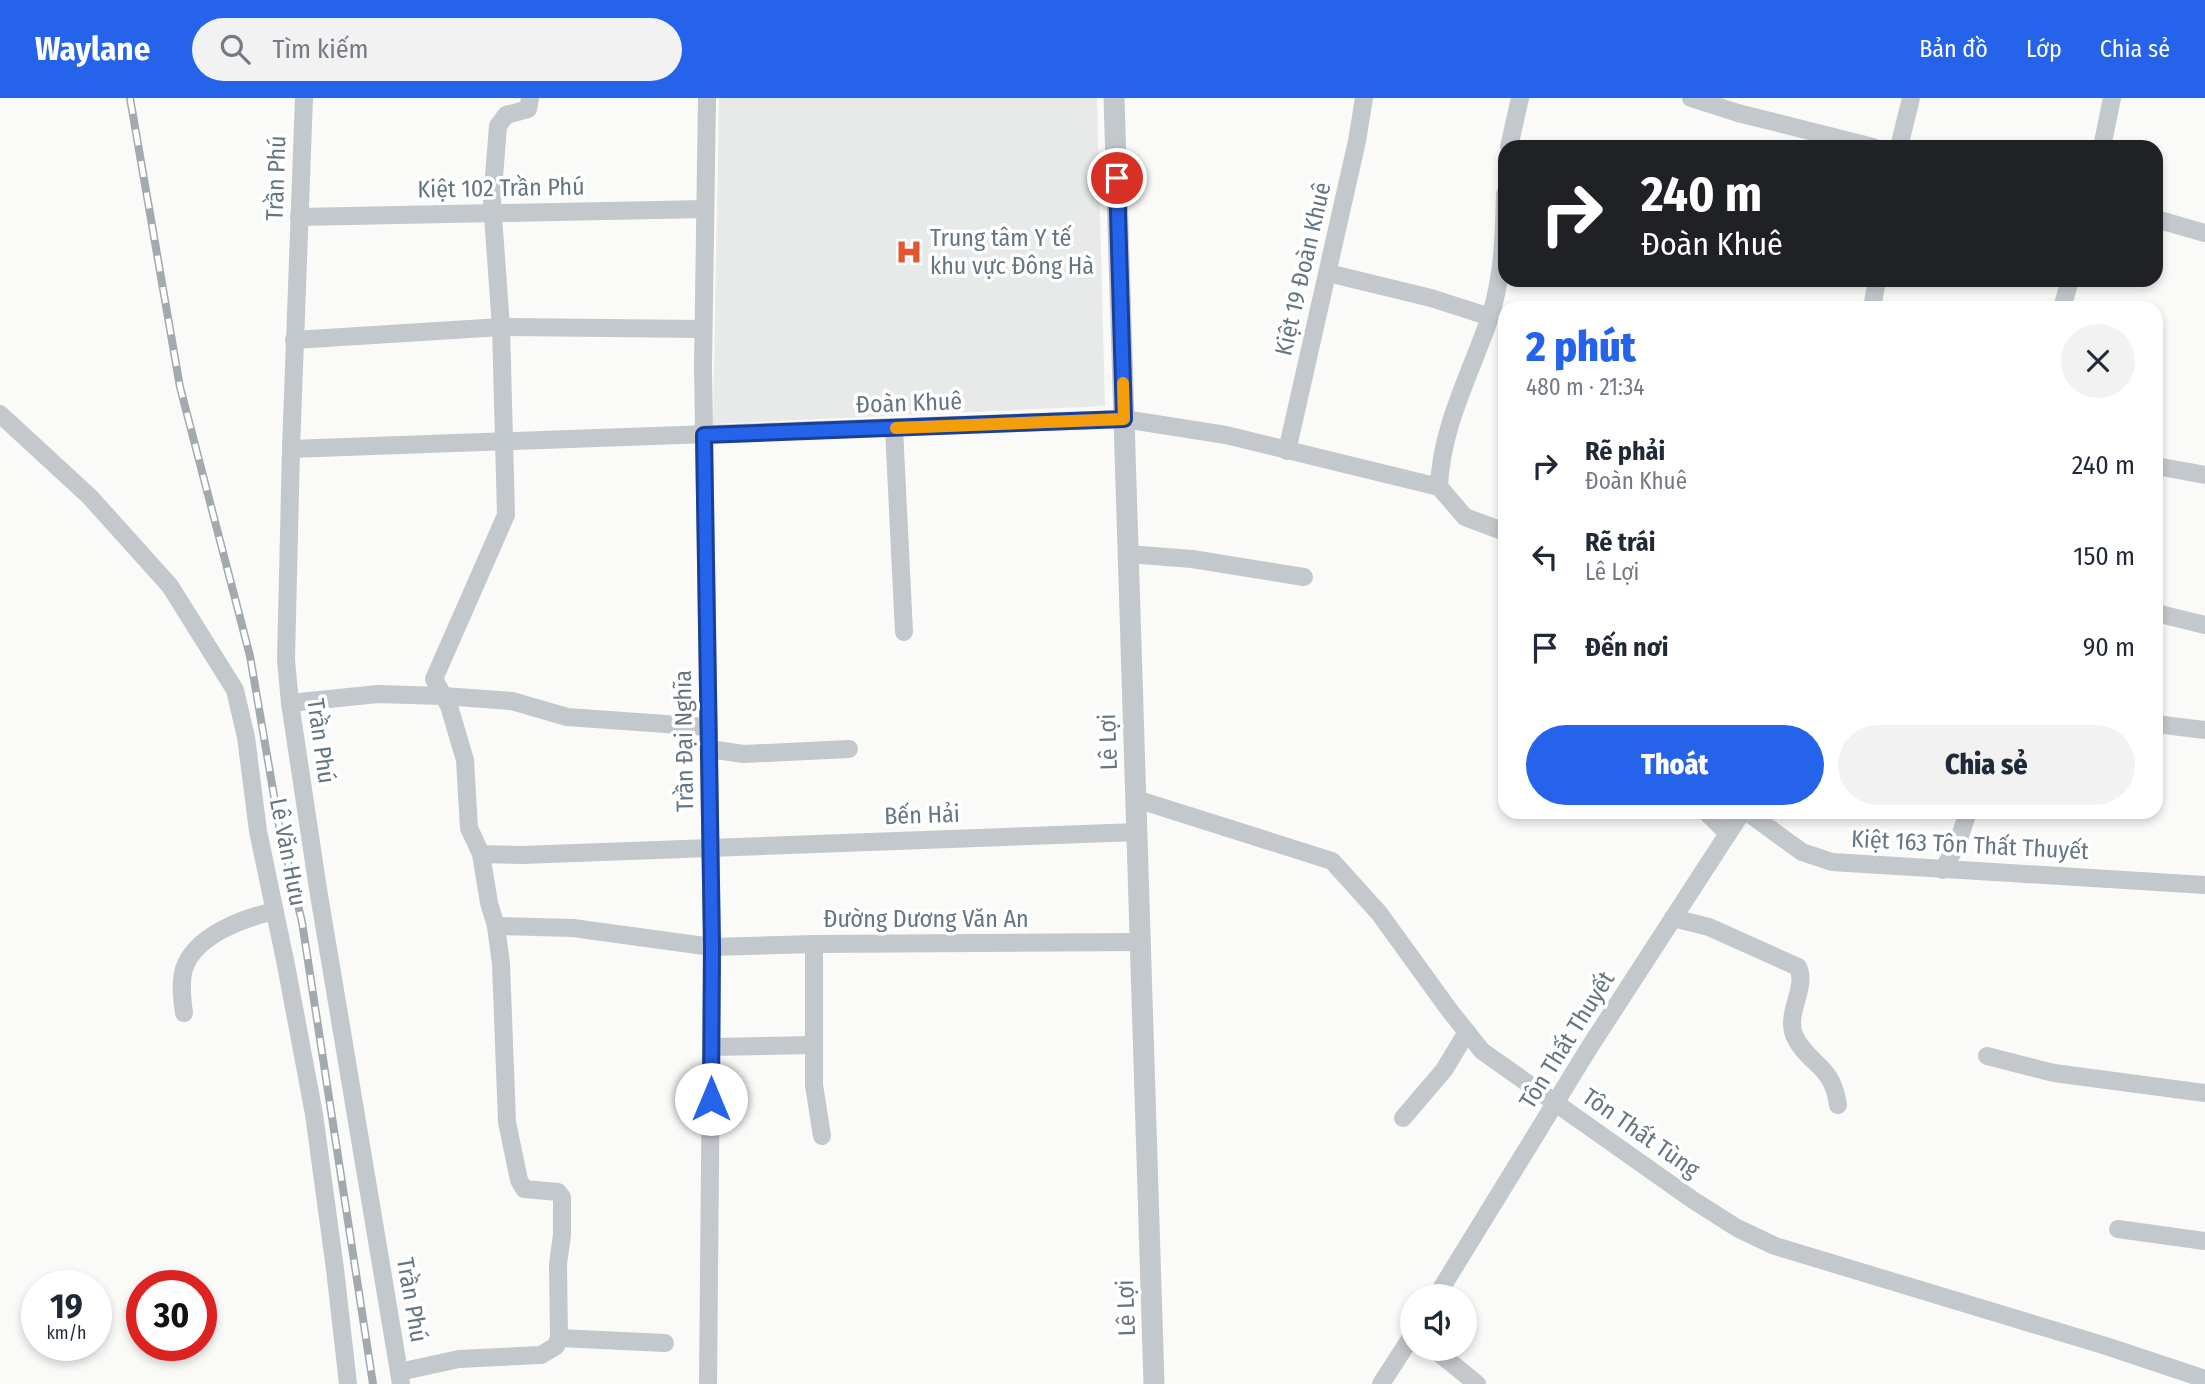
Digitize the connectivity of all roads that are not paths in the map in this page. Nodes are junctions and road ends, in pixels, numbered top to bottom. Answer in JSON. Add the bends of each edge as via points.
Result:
{"nodes":[{"id":1,"x":304,"y":98,"type":"edge"},
{"id":2,"x":530,"y":98,"type":"edge"},
{"id":3,"x":707,"y":98,"type":"edge"},
{"id":4,"x":1114,"y":98,"type":"edge"},
{"id":5,"x":1364,"y":98,"type":"edge"},
{"id":6,"x":1520,"y":98,"type":"edge"},
{"id":7,"x":1691,"y":98,"type":"edge"},
{"id":8,"x":1911,"y":98,"type":"edge"},
{"id":9,"x":2112,"y":98,"type":"edge"},
{"id":10,"x":1511,"y":140,"type":"edge"},
{"id":11,"x":1845,"y":140,"type":"edge"},
{"id":12,"x":1901,"y":140,"type":"edge"},
{"id":13,"x":2103,"y":140,"type":"edge"},
{"id":14,"x":705,"y":209,"type":"junction"},
{"id":15,"x":492,"y":213,"type":"junction"},
{"id":16,"x":299,"y":217,"type":"junction"},
{"id":17,"x":2163,"y":221,"type":"edge"},
{"id":18,"x":2205,"y":233,"type":"edge"},
{"id":19,"x":1328,"y":274,"type":"junction"},
{"id":20,"x":1498,"y":278,"type":"edge"},
{"id":21,"x":1490,"y":317,"type":"junction"},
{"id":22,"x":501,"y":327,"type":"junction"},
{"id":23,"x":703,"y":329,"type":"junction"},
{"id":24,"x":294,"y":340,"type":"junction"},
{"id":25,"x":1,"y":416,"type":"edge"},
{"id":26,"x":1124,"y":419,"type":"junction"},
{"id":27,"x":894,"y":428,"type":"junction"},
{"id":28,"x":704,"y":435,"type":"junction"},
{"id":29,"x":506,"y":441,"type":"junction"},
{"id":30,"x":291,"y":449,"type":"junction"},
{"id":31,"x":1287,"y":451,"type":"junction"},
{"id":32,"x":2163,"y":467,"type":"edge"},
{"id":33,"x":2205,"y":475,"type":"edge"},
{"id":34,"x":1439,"y":487,"type":"junction"},
{"id":35,"x":1498,"y":530,"type":"edge"},
{"id":36,"x":1128,"y":554,"type":"junction"},
{"id":37,"x":1304,"y":577,"type":"dead end"},
{"id":38,"x":2163,"y":615,"type":"edge"},
{"id":39,"x":2205,"y":625,"type":"edge"},
{"id":40,"x":905,"y":632,"type":"dead end"},
{"id":41,"x":443,"y":696,"type":"junction"},
{"id":42,"x":290,"y":703,"type":"junction"},
{"id":43,"x":2163,"y":725,"type":"edge"},
{"id":44,"x":708,"y":727,"type":"junction"},
{"id":45,"x":2205,"y":730,"type":"edge"},
{"id":46,"x":709,"y":749,"type":"junction"},
{"id":47,"x":849,"y":749,"type":"dead end"},
{"id":48,"x":1136,"y":799,"type":"junction"},
{"id":49,"x":1713,"y":819,"type":"edge"},
{"id":50,"x":1738,"y":819,"type":"edge"},
{"id":51,"x":1757,"y":819,"type":"edge"},
{"id":52,"x":1966,"y":819,"type":"edge"},
{"id":53,"x":1137,"y":832,"type":"junction"},
{"id":54,"x":1728,"y":834,"type":"junction"},
{"id":55,"x":710,"y":846,"type":"junction"},
{"id":56,"x":481,"y":854,"type":"junction"},
{"id":57,"x":1943,"y":870,"type":"junction"},
{"id":58,"x":2205,"y":885,"type":"edge"},
{"id":59,"x":275,"y":911,"type":"junction"},
{"id":60,"x":1673,"y":918,"type":"junction"},
{"id":61,"x":496,"y":926,"type":"junction"},
{"id":62,"x":1142,"y":942,"type":"junction"},
{"id":63,"x":814,"y":944,"type":"junction"},
{"id":64,"x":712,"y":947,"type":"junction"},
{"id":65,"x":184,"y":1013,"type":"dead end"},
{"id":66,"x":1467,"y":1032,"type":"junction"},
{"id":67,"x":813,"y":1045,"type":"junction"},
{"id":68,"x":712,"y":1047,"type":"junction"},
{"id":69,"x":1987,"y":1056,"type":"dead end"},
{"id":70,"x":2205,"y":1093,"type":"edge"},
{"id":71,"x":1556,"y":1103,"type":"junction"},
{"id":72,"x":1838,"y":1105,"type":"dead end"},
{"id":73,"x":1403,"y":1118,"type":"dead end"},
{"id":74,"x":822,"y":1136,"type":"dead end"},
{"id":75,"x":2118,"y":1229,"type":"dead end"},
{"id":76,"x":2205,"y":1241,"type":"edge"},
{"id":77,"x":1444,"y":1284,"type":"edge"},
{"id":78,"x":559,"y":1338,"type":"junction"},
{"id":79,"x":665,"y":1343,"type":"dead end"},
{"id":80,"x":1400,"y":1355,"type":"edge"},
{"id":81,"x":1449,"y":1361,"type":"edge"},
{"id":82,"x":400,"y":1378,"type":"edge"},
{"id":83,"x":2205,"y":1380,"type":"edge"},
{"id":84,"x":348,"y":1384,"type":"edge"},
{"id":85,"x":708,"y":1384,"type":"edge"},
{"id":86,"x":1154,"y":1384,"type":"edge"},
{"id":87,"x":1381,"y":1384,"type":"edge"},
{"id":88,"x":1477,"y":1384,"type":"edge"}],
"edges":[{"from":1,"to":16,"type":"street","name":"Trần Phú"},
{"from":2,"to":15,"type":"street","via":[[528,109],[506,115],[498,127]]},
{"from":3,"to":14,"type":"street","name":"Trần Đại Nghĩa"},
{"from":4,"to":26,"type":"street","name":"Lê Lợi"},
{"from":5,"to":19,"type":"street","name":"Kiệt 19 Đoàn Khuê"},
{"from":6,"to":10,"type":"street"},
{"from":7,"to":11,"type":"street"},
{"from":8,"to":12,"type":"street"},
{"from":9,"to":13,"type":"street"},
{"from":14,"to":15,"type":"street","name":"Kiệt 102 Trần Phú"},
{"from":14,"to":23,"type":"street","name":"Trần Đại Nghĩa"},
{"from":15,"to":16,"type":"street","name":"Kiệt 102 Trần Phú"},
{"from":15,"to":22,"type":"street"},
{"from":16,"to":24,"type":"street","name":"Trần Phú"},
{"from":17,"to":18,"type":"street"},
{"from":19,"to":21,"type":"street"},
{"from":19,"to":31,"type":"street","name":"Kiệt 19 Đoàn Khuê"},
{"from":20,"to":21,"type":"street"},
{"from":21,"to":34,"type":"street","via":[[1451,421]]},
{"from":22,"to":23,"type":"street"},
{"from":22,"to":24,"type":"street"},
{"from":22,"to":29,"type":"street"},
{"from":23,"to":28,"type":"street","name":"Trần Đại Nghĩa"},
{"from":24,"to":30,"type":"street","name":"Trần Phú"},
{"from":25,"to":59,"type":"street","name":"Lê Văn Hưu","via":[[90,497],[170,586],[235,690]]},
{"from":26,"to":27,"type":"street","name":"Đoàn Khuê"},
{"from":26,"to":31,"type":"street","name":"Đoàn Khuê","via":[[1226,435]]},
{"from":26,"to":36,"type":"street","name":"Lê Lợi"},
{"from":27,"to":28,"type":"street","name":"Đoàn Khuê"},
{"from":27,"to":40,"type":"street"},
{"from":28,"to":29,"type":"street","name":"Đoàn Khuê"},
{"from":28,"to":44,"type":"street","name":"Trần Đại Nghĩa"},
{"from":29,"to":30,"type":"street","name":"Đoàn Khuê"},
{"from":29,"to":41,"type":"street","via":[[506,514],[434,679]]},
{"from":30,"to":42,"type":"street","name":"Trần Phú","via":[[286,660]]},
{"from":31,"to":34,"type":"street","name":"Đoàn Khuê"},
{"from":32,"to":33,"type":"street"},
{"from":34,"to":35,"type":"street","via":[[1465,517]]},
{"from":36,"to":37,"type":"street"},
{"from":36,"to":48,"type":"street","name":"Lê Lợi"},
{"from":38,"to":39,"type":"street"},
{"from":41,"to":42,"type":"street","via":[[378,694]]},
{"from":41,"to":44,"type":"street","via":[[512,701],[567,717]]},
{"from":41,"to":56,"type":"street","via":[[465,760],[469,828]]},
{"from":42,"to":82,"type":"street","name":"Trần Phú"},
{"from":43,"to":45,"type":"street"},
{"from":44,"to":46,"type":"street","name":"Trần Đại Nghĩa"},
{"from":46,"to":47,"type":"street","via":[[744,754]]},
{"from":46,"to":55,"type":"street","name":"Trần Đại Nghĩa"},
{"from":48,"to":53,"type":"street","name":"Lê Lợi"},
{"from":48,"to":66,"type":"street","name":"Tôn Thất Tùng","via":[[1332,861],[1379,913]]},
{"from":49,"to":54,"type":"street"},
{"from":50,"to":54,"type":"street","name":"Tôn Thất Thuyết"},
{"from":51,"to":57,"type":"street","name":"Kiệt 163 Tôn Thất Thuyết","via":[[1802,852],[1832,862]]},
{"from":52,"to":57,"type":"street"},
{"from":53,"to":55,"type":"street","name":"Bến Hải"},
{"from":53,"to":62,"type":"street","name":"Lê Lợi"},
{"from":54,"to":60,"type":"street","name":"Tôn Thất Thuyết"},
{"from":55,"to":56,"type":"street","name":"Bến Hải"},
{"from":55,"to":64,"type":"street","name":"Trần Đại Nghĩa"},
{"from":56,"to":61,"type":"street"},
{"from":57,"to":58,"type":"street","name":"Kiệt 163 Tôn Thất Thuyết"},
{"from":59,"to":65,"type":"street","via":[[229,926],[192,954],[183,972]]},
{"from":59,"to":84,"type":"street","name":"Lê Văn Hưu","via":[[314,1114]]},
{"from":60,"to":71,"type":"street","name":"Tôn Thất Thuyết"},
{"from":60,"to":72,"type":"street","via":[[1709,927],[1798,967],[1801,978],[1793,1012],[1794,1034],[1833,1083]]},
{"from":61,"to":64,"type":"street","name":"Đường Dương Văn An","via":[[573,928]]},
{"from":61,"to":78,"type":"street","via":[[507,1122],[519,1180],[524,1189],[558,1192],[562,1197]]},
{"from":62,"to":63,"type":"street","name":"Đường Dương Văn An"},
{"from":62,"to":86,"type":"street","name":"Lê Lợi"},
{"from":63,"to":64,"type":"street","name":"Đường Dương Văn An"},
{"from":63,"to":67,"type":"street"},
{"from":64,"to":68,"type":"street","name":"Trần Đại Nghĩa"},
{"from":66,"to":71,"type":"street","name":"Tôn Thất Tùng","via":[[1482,1051]]},
{"from":66,"to":73,"type":"street","via":[[1444,1070]]},
{"from":67,"to":68,"type":"street"},
{"from":67,"to":74,"type":"street"},
{"from":68,"to":85,"type":"street","name":"Trần Đại Nghĩa"},
{"from":69,"to":70,"type":"street","via":[[2054,1073]]},
{"from":71,"to":77,"type":"street","name":"Tôn Thất Thuyết"},
{"from":71,"to":83,"type":"street","name":"Tôn Thất Tùng","via":[[1693,1200],[1774,1246]]},
{"from":75,"to":76,"type":"street"},
{"from":78,"to":79,"type":"street"},
{"from":78,"to":82,"type":"street","via":[[556,1346],[541,1355],[459,1359]]},
{"from":80,"to":87,"type":"street"},
{"from":81,"to":88,"type":"street"}]}
